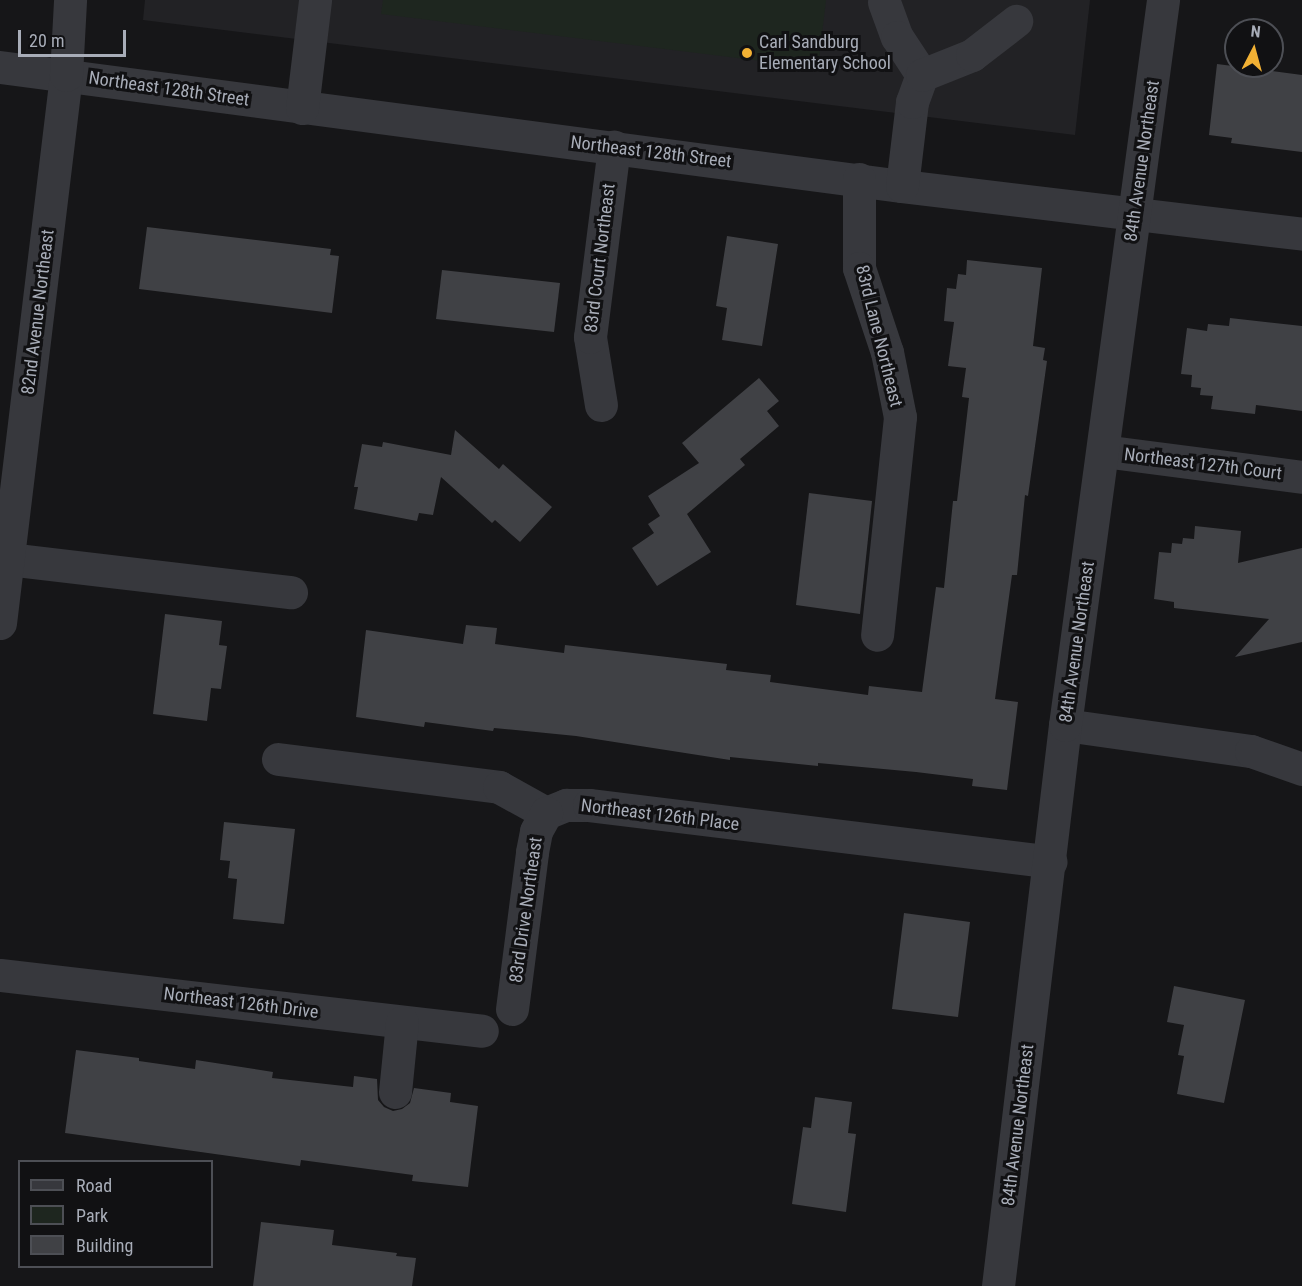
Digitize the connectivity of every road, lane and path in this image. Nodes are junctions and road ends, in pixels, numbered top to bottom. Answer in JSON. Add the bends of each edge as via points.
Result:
{"nodes":[{"id":1,"x":70,"y":0,"type":"edge"},
{"id":2,"x":315,"y":0,"type":"edge"},
{"id":3,"x":1163,"y":0,"type":"edge"},
{"id":4,"x":884,"y":2,"type":"dead end"},
{"id":5,"x":1016,"y":21,"type":"dead end"},
{"id":6,"x":0,"y":67,"type":"edge"},
{"id":7,"x":66,"y":75,"type":"junction"},
{"id":8,"x":922,"y":75,"type":"junction"},
{"id":9,"x":302,"y":108,"type":"junction"},
{"id":10,"x":614,"y":147,"type":"junction"},
{"id":11,"x":860,"y":179,"type":"junction"},
{"id":12,"x":902,"y":186,"type":"junction"},
{"id":13,"x":1135,"y":213,"type":"junction"},
{"id":14,"x":1302,"y":234,"type":"edge"},
{"id":15,"x":601,"y":405,"type":"dead end"},
{"id":16,"x":1103,"y":451,"type":"junction"},
{"id":17,"x":1302,"y":477,"type":"edge"},
{"id":18,"x":8,"y":560,"type":"junction"},
{"id":19,"x":291,"y":592,"type":"dead end"},
{"id":20,"x":0,"y":623,"type":"edge"},
{"id":21,"x":877,"y":635,"type":"dead end"},
{"id":22,"x":1065,"y":725,"type":"junction"},
{"id":23,"x":278,"y":759,"type":"dead end"},
{"id":24,"x":1302,"y":769,"type":"edge"},
{"id":25,"x":546,"y":813,"type":"junction"},
{"id":26,"x":1050,"y":862,"type":"junction"},
{"id":27,"x":0,"y":975,"type":"edge"},
{"id":28,"x":512,"y":1009,"type":"dead end"},
{"id":29,"x":402,"y":1022,"type":"junction"},
{"id":30,"x":482,"y":1031,"type":"dead end"},
{"id":31,"x":395,"y":1092,"type":"dead end"},
{"id":32,"x":998,"y":1286,"type":"edge"}],
"edges":[{"from":1,"to":7,"type":"street","name":"82nd Avenue Northeast"},
{"from":2,"to":9,"type":"street"},
{"from":3,"to":13,"type":"street","name":"84th Avenue Northeast"},
{"from":4,"to":8,"type":"street","via":[[897,36]]},
{"from":5,"to":8,"type":"street","via":[[972,55]]},
{"from":6,"to":7,"type":"street","name":"Northeast 128th Street"},
{"from":7,"to":9,"type":"street","name":"Northeast 128th Street"},
{"from":7,"to":18,"type":"street","name":"82nd Avenue Northeast"},
{"from":8,"to":12,"type":"street","via":[[912,102]]},
{"from":9,"to":10,"type":"street","name":"Northeast 128th Street"},
{"from":10,"to":11,"type":"street","name":"Northeast 128th Street"},
{"from":10,"to":15,"type":"street","name":"83rd Court Northeast","via":[[590,337]]},
{"from":11,"to":12,"type":"street","name":"Northeast 128th Street"},
{"from":11,"to":21,"type":"street","name":"83rd Lane Northeast","via":[[859,268],[887,352],[900,417]]},
{"from":12,"to":13,"type":"street","name":"Northeast 128th Street"},
{"from":13,"to":14,"type":"street","name":"Northeast 128th Street"},
{"from":13,"to":16,"type":"street","name":"84th Avenue Northeast"},
{"from":16,"to":17,"type":"street","name":"Northeast 127th Court"},
{"from":16,"to":22,"type":"street","name":"84th Avenue Northeast"},
{"from":18,"to":19,"type":"street"},
{"from":18,"to":20,"type":"street","name":"82nd Avenue Northeast"},
{"from":22,"to":24,"type":"street","via":[[1251,751]]},
{"from":22,"to":26,"type":"street","name":"84th Avenue Northeast"},
{"from":23,"to":25,"type":"street","via":[[500,787]]},
{"from":25,"to":26,"type":"street","name":"Northeast 126th Place","via":[[566,805],[589,805]]},
{"from":25,"to":28,"type":"street","name":"83rd Drive Northeast","via":[[536,831],[532,852]]},
{"from":26,"to":32,"type":"street","name":"84th Avenue Northeast"},
{"from":27,"to":29,"type":"street","name":"Northeast 126th Drive"},
{"from":29,"to":30,"type":"street","name":"Northeast 126th Drive"},
{"from":29,"to":31,"type":"street"}]}
